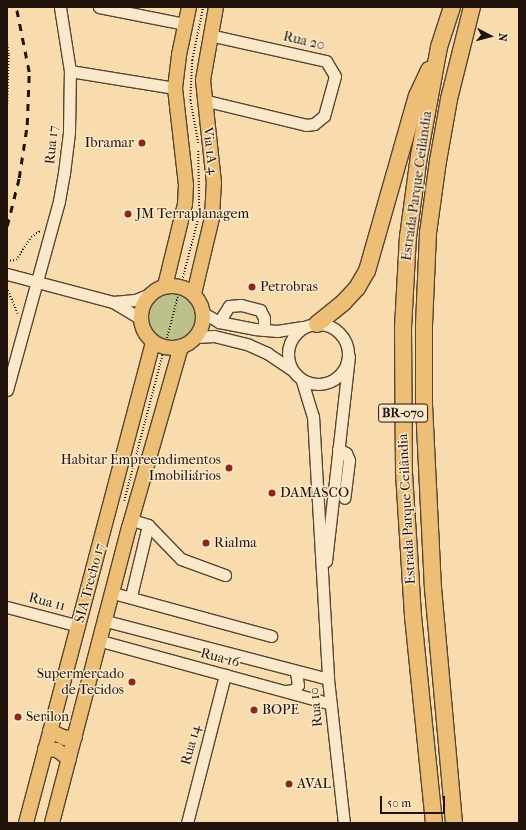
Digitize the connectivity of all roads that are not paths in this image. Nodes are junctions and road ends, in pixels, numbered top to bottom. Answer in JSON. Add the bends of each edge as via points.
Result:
{"nodes":[{"id":1,"x":60,"y":7,"type":"edge"},
{"id":2,"x":99,"y":7,"type":"edge"},
{"id":3,"x":189,"y":7,"type":"edge"},
{"id":4,"x":216,"y":7,"type":"edge"},
{"id":5,"x":452,"y":7,"type":"edge"},
{"id":6,"x":472,"y":7,"type":"edge"},
{"id":7,"x":185,"y":24,"type":"junction"},
{"id":8,"x":210,"y":35,"type":"junction"},
{"id":9,"x":439,"y":47,"type":"junction"},
{"id":10,"x":70,"y":71,"type":"junction"},
{"id":11,"x":175,"y":88,"type":"junction"},
{"id":12,"x":203,"y":100,"type":"junction"},
{"id":13,"x":7,"y":274,"type":"edge"},
{"id":14,"x":36,"y":283,"type":"junction"},
{"id":15,"x":166,"y":286,"type":"junction"},
{"id":16,"x":150,"y":294,"type":"junction"},
{"id":17,"x":194,"y":294,"type":"junction"},
{"id":18,"x":113,"y":302,"type":"junction"},
{"id":19,"x":203,"y":313,"type":"junction"},
{"id":20,"x":140,"y":318,"type":"junction"},
{"id":21,"x":219,"y":322,"type":"junction"},
{"id":22,"x":311,"y":325,"type":"junction"},
{"id":23,"x":264,"y":330,"type":"junction"},
{"id":24,"x":196,"y":337,"type":"junction"},
{"id":25,"x":153,"y":342,"type":"junction"},
{"id":26,"x":181,"y":347,"type":"junction"},
{"id":27,"x":348,"y":356,"type":"junction"},
{"id":28,"x":291,"y":369,"type":"junction"},
{"id":29,"x":302,"y":381,"type":"junction"},
{"id":30,"x":7,"y":390,"type":"edge"},
{"id":31,"x":338,"y":449,"type":"junction"},
{"id":32,"x":344,"y":498,"type":"dead end"},
{"id":33,"x":106,"y":524,"type":"junction"},
{"id":34,"x":130,"y":524,"type":"junction"},
{"id":35,"x":148,"y":524,"type":"junction"},
{"id":36,"x":225,"y":575,"type":"dead end"},
{"id":37,"x":324,"y":587,"type":"junction"},
{"id":38,"x":113,"y":592,"type":"junction"},
{"id":39,"x":130,"y":596,"type":"junction"},
{"id":40,"x":7,"y":607,"type":"edge"},
{"id":41,"x":106,"y":622,"type":"junction"},
{"id":42,"x":79,"y":626,"type":"junction"},
{"id":43,"x":131,"y":628,"type":"junction"},
{"id":44,"x":271,"y":636,"type":"dead end"},
{"id":45,"x":101,"y":641,"type":"junction"},
{"id":46,"x":122,"y":646,"type":"junction"},
{"id":47,"x":296,"y":672,"type":"junction"},
{"id":48,"x":225,"y":675,"type":"junction"},
{"id":49,"x":328,"y":678,"type":"junction"},
{"id":50,"x":286,"y":692,"type":"junction"},
{"id":51,"x":330,"y":704,"type":"junction"},
{"id":52,"x":50,"y":731,"type":"junction"},
{"id":53,"x":75,"y":737,"type":"junction"},
{"id":54,"x":46,"y":749,"type":"junction"},
{"id":55,"x":69,"y":759,"type":"junction"},
{"id":56,"x":26,"y":823,"type":"edge"},
{"id":57,"x":52,"y":823,"type":"edge"},
{"id":58,"x":187,"y":823,"type":"edge"},
{"id":59,"x":344,"y":823,"type":"edge"},
{"id":60,"x":434,"y":823,"type":"edge"},
{"id":61,"x":454,"y":823,"type":"edge"}],
"edges":[{"from":1,"to":10,"type":"street","name":"Rua 17"},
{"from":2,"to":7,"type":"street"},
{"from":3,"to":7,"type":"main road","name":"Via 1A 4"},
{"from":4,"to":8,"type":"main road","name":"Via 1A 4"},
{"from":5,"to":9,"type":"highway","name":"Estrada Parque Ceilândia","number":"BR-070"},
{"from":6,"to":61,"type":"highway","name":"Estrada Parque Ceilândia","number":"BR-070","via":[[449,99],[438,161],[428,233],[424,324],[424,414],[432,589]]},
{"from":7,"to":11,"type":"main road","name":"Via 1A 4"},
{"from":8,"to":12,"type":"main road","name":"Via 1A 4","via":[[203,80]]},
{"from":8,"to":12,"type":"street","name":"Rua 20","via":[[326,62],[331,66],[335,76],[324,116],[314,124],[306,125]]},
{"from":9,"to":22,"type":"highway","via":[[417,96],[368,271],[343,303]]},
{"from":9,"to":60,"type":"highway","name":"Estrada Parque Ceilândia","number":"BR-070","via":[[408,237],[403,328],[404,471],[413,616]]},
{"from":10,"to":11,"type":"street"},
{"from":10,"to":14,"type":"street","name":"Rua 17","via":[[69,132],[64,173]]},
{"from":11,"to":15,"type":"main road","name":"Via 1A 4","via":[[186,185],[183,221]]},
{"from":12,"to":17,"type":"main road","name":"Via 1A 4","via":[[214,190],[212,218]]},
{"from":13,"to":14,"type":"street"},
{"from":14,"to":18,"type":"street"},
{"from":14,"to":30,"type":"street","name":"Rua 17"},
{"from":15,"to":16,"type":"main road"},
{"from":15,"to":17,"type":"main road","via":[[182,287]]},
{"from":16,"to":18,"type":"street","via":[[134,300]]},
{"from":16,"to":20,"type":"main road"},
{"from":17,"to":19,"type":"main road"},
{"from":18,"to":20,"type":"street"},
{"from":19,"to":21,"type":"street"},
{"from":19,"to":24,"type":"main road","via":[[202,326]]},
{"from":20,"to":25,"type":"main road","via":[[142,327]]},
{"from":21,"to":23,"type":"street"},
{"from":21,"to":23,"type":"street","via":[[229,306],[241,305],[260,310],[264,318]]},
{"from":22,"to":23,"type":"street","via":[[277,331]]},
{"from":22,"to":27,"type":"street","via":[[327,325],[340,333],[347,346]]},
{"from":22,"to":28,"type":"street","via":[[297,332],[289,344],[288,359]]},
{"from":24,"to":26,"type":"main road"},
{"from":24,"to":28,"type":"street","via":[[214,336],[249,345]]},
{"from":25,"to":26,"type":"main road","via":[[165,348]]},
{"from":25,"to":33,"type":"main road","name":"SIA Trecho 17"},
{"from":26,"to":34,"type":"main road","name":"SIA Trecho 17"},
{"from":27,"to":29,"type":"street","via":[[340,375],[332,382],[312,384]]},
{"from":27,"to":31,"type":"street","name":"Rua 10"},
{"from":28,"to":29,"type":"street"},
{"from":29,"to":37,"type":"street","name":"Rua 10","via":[[312,416]]},
{"from":31,"to":32,"type":"street","via":[[346,453],[349,460]]},
{"from":31,"to":37,"type":"street","name":"Rua 10"},
{"from":33,"to":34,"type":"main road"},
{"from":33,"to":42,"type":"main road","name":"SIA Trecho 17"},
{"from":34,"to":35,"type":"street"},
{"from":34,"to":38,"type":"main road","name":"SIA Trecho 17"},
{"from":35,"to":36,"type":"street","via":[[181,559]]},
{"from":35,"to":39,"type":"street"},
{"from":37,"to":49,"type":"street","name":"Rua 10"},
{"from":38,"to":39,"type":"street"},
{"from":38,"to":41,"type":"main road","name":"SIA Trecho 17"},
{"from":39,"to":44,"type":"street"},
{"from":40,"to":42,"type":"street","name":"Rua 11"},
{"from":41,"to":43,"type":"street","name":"Rua 16"},
{"from":41,"to":45,"type":"main road","name":"SIA Trecho 17"},
{"from":42,"to":52,"type":"main road","name":"SIA Trecho 17"},
{"from":43,"to":46,"type":"street","via":[[121,630],[117,634],[117,641]]},
{"from":43,"to":47,"type":"street","name":"Rua 16"},
{"from":45,"to":46,"type":"street","name":"Rua 16"},
{"from":45,"to":53,"type":"main road","name":"SIA Trecho 17"},
{"from":46,"to":48,"type":"street","name":"Rua 16"},
{"from":47,"to":49,"type":"street","name":"Rua 16"},
{"from":47,"to":50,"type":"street","via":[[298,685],[294,690]]},
{"from":48,"to":50,"type":"street","name":"Rua 16"},
{"from":48,"to":58,"type":"street","name":"Rua 14"},
{"from":49,"to":51,"type":"street","name":"Rua 10"},
{"from":50,"to":51,"type":"street","name":"Rua 16"},
{"from":51,"to":59,"type":"street","name":"Rua 10"},
{"from":52,"to":53,"type":"main road","via":[[65,738]]},
{"from":52,"to":54,"type":"main road","name":"SIA Trecho 17"},
{"from":53,"to":55,"type":"main road","name":"SIA Trecho 17"},
{"from":54,"to":55,"type":"main road","via":[[57,750]]},
{"from":54,"to":56,"type":"main road","name":"SIA Trecho 17"},
{"from":55,"to":57,"type":"main road","name":"SIA Trecho 17"}]}
